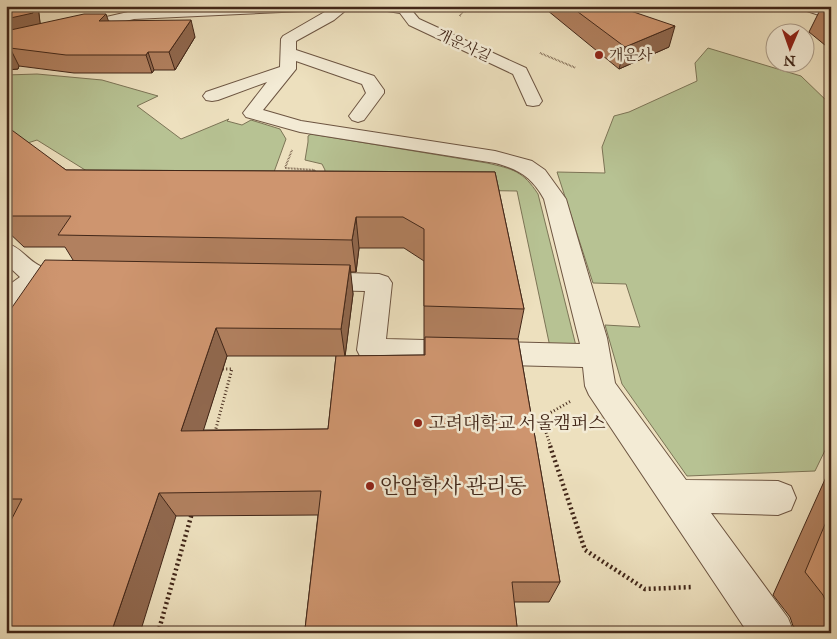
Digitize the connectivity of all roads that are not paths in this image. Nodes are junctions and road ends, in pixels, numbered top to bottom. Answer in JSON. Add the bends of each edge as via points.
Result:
{"nodes":[{"id":1,"x":325,"y":6,"type":"edge"},
{"id":2,"x":344,"y":6,"type":"edge"},
{"id":3,"x":380,"y":6,"type":"edge"},
{"id":4,"x":806,"y":6,"type":"edge"},
{"id":5,"x":136,"y":11,"type":"edge"},
{"id":6,"x":830,"y":23,"type":"edge"},
{"id":7,"x":6,"y":45,"type":"edge"},
{"id":8,"x":288,"y":61,"type":"junction"},
{"id":9,"x":212,"y":96,"type":"dead end"},
{"id":10,"x":533,"y":102,"type":"dead end"},
{"id":11,"x":352,"y":115,"type":"dead end"},
{"id":12,"x":6,"y":251,"type":"edge"},
{"id":13,"x":37,"y":277,"type":"junction"},
{"id":14,"x":85,"y":278,"type":"edge"},
{"id":15,"x":289,"y":281,"type":"edge"},
{"id":16,"x":6,"y":301,"type":"edge"},
{"id":17,"x":597,"y":356,"type":"junction"},
{"id":18,"x":676,"y":496,"type":"junction"},
{"id":19,"x":778,"y":498,"type":"dead end"},
{"id":20,"x":773,"y":633,"type":"edge"}],
"edges":[{"from":1,"to":5,"type":"street"},
{"from":2,"to":8,"type":"street","via":[[288,40]]},
{"from":3,"to":10,"type":"street","name":"개운사길","via":[[404,10],[414,22],[520,71]]},
{"from":4,"to":6,"type":"street"},
{"from":5,"to":7,"type":"street"},
{"from":8,"to":9,"type":"street"},
{"from":8,"to":11,"type":"street","via":[[368,80],[375,93]]},
{"from":8,"to":17,"type":"street","via":[[252,113],[300,126],[495,157],[516,162],[545,180],[555,199]]},
{"from":12,"to":13,"type":"street"},
{"from":13,"to":14,"type":"street"},
{"from":13,"to":16,"type":"street"},
{"from":15,"to":17,"type":"street","via":[[379,283],[371,350]]},
{"from":17,"to":18,"type":"street","via":[[600,386]]},
{"from":18,"to":19,"type":"street"},
{"from":18,"to":20,"type":"street"}]}
